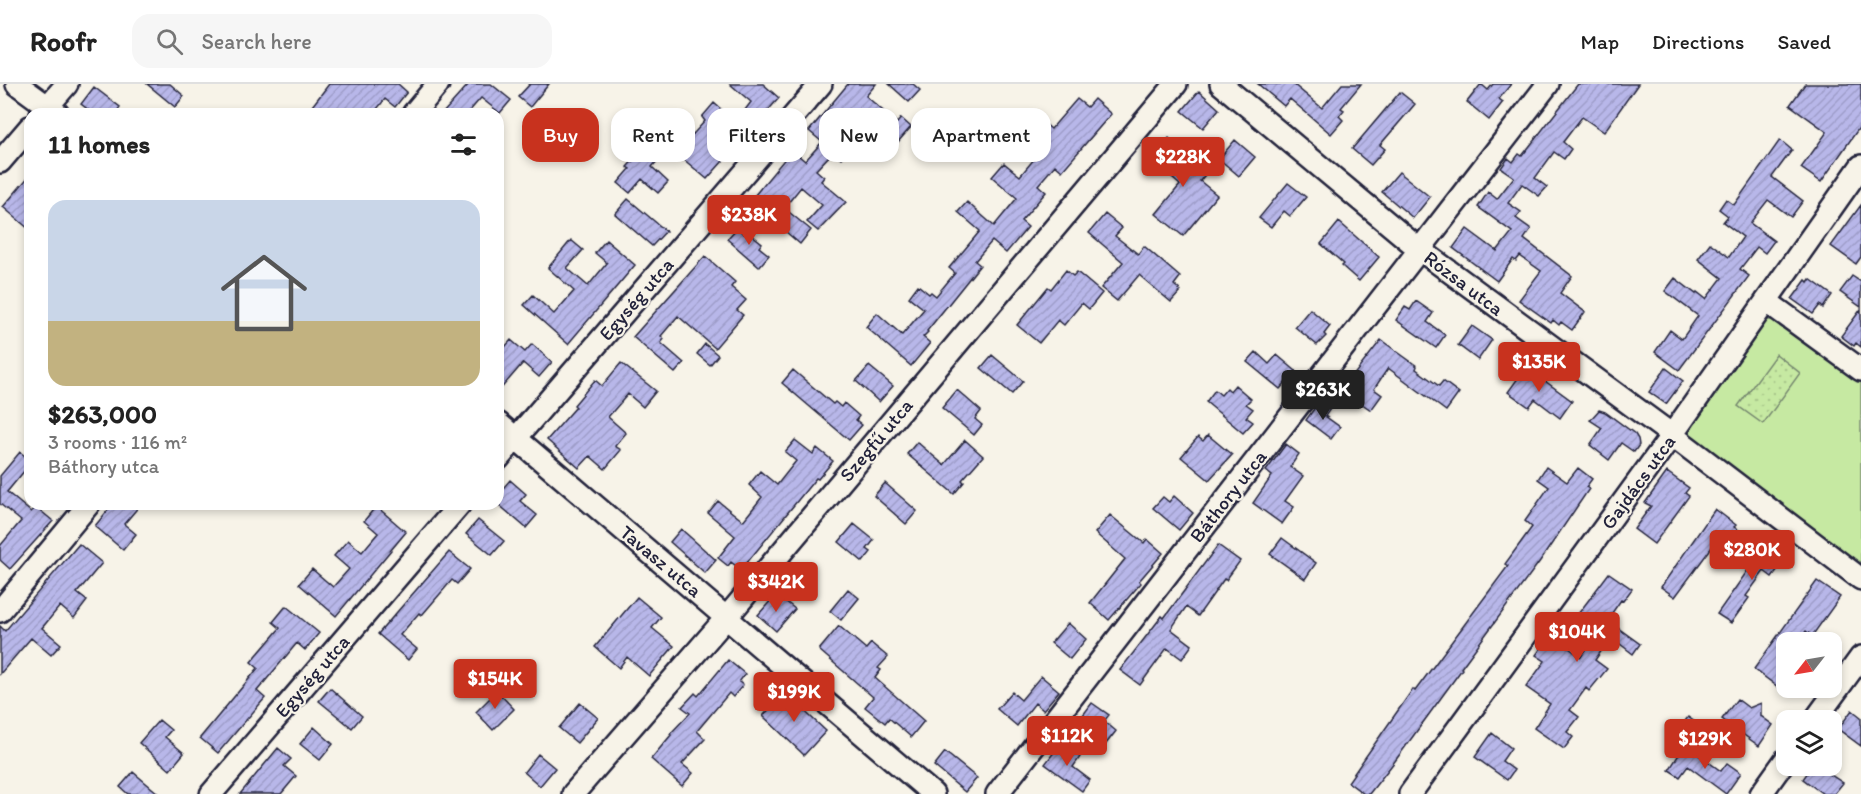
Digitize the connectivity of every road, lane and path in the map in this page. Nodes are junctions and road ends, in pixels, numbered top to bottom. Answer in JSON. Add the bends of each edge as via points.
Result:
{"nodes":[{"id":1,"x":17,"y":84,"type":"edge"},
{"id":2,"x":67,"y":84,"type":"edge"},
{"id":3,"x":438,"y":84,"type":"edge"},
{"id":4,"x":821,"y":84,"type":"edge"},
{"id":5,"x":1176,"y":84,"type":"edge"},
{"id":6,"x":1221,"y":84,"type":"edge"},
{"id":7,"x":1548,"y":84,"type":"edge"},
{"id":8,"x":45,"y":108,"type":"edge"},
{"id":9,"x":51,"y":108,"type":"edge"},
{"id":10,"x":418,"y":108,"type":"edge"},
{"id":11,"x":24,"y":134,"type":"edge"},
{"id":12,"x":0,"y":162,"type":"edge"},
{"id":13,"x":1861,"y":166,"type":"edge"},
{"id":14,"x":1419,"y":249,"type":"junction"},
{"id":15,"x":1766,"y":302,"type":"junction"},
{"id":16,"x":1861,"y":370,"type":"edge"},
{"id":17,"x":504,"y":428,"type":"edge"},
{"id":18,"x":1672,"y":435,"type":"junction"},
{"id":19,"x":516,"y":438,"type":"junction"},
{"id":20,"x":504,"y":452,"type":"edge"},
{"id":21,"x":84,"y":510,"type":"edge"},
{"id":22,"x":455,"y":510,"type":"edge"},
{"id":23,"x":1861,"y":579,"type":"edge"},
{"id":24,"x":0,"y":611,"type":"edge"},
{"id":25,"x":727,"y":617,"type":"junction"},
{"id":26,"x":1861,"y":657,"type":"edge"},
{"id":27,"x":1822,"y":710,"type":"edge"},
{"id":28,"x":1776,"y":773,"type":"edge"},
{"id":29,"x":212,"y":794,"type":"edge"},
{"id":30,"x":573,"y":794,"type":"edge"},
{"id":31,"x":933,"y":794,"type":"edge"},
{"id":32,"x":997,"y":794,"type":"edge"},
{"id":33,"x":1410,"y":794,"type":"edge"},
{"id":34,"x":1761,"y":794,"type":"edge"}],
"edges":[{"from":1,"to":8,"type":"street"},
{"from":2,"to":9,"type":"street"},
{"from":3,"to":10,"type":"street"},
{"from":4,"to":19,"type":"street","name":"Egység utca"},
{"from":5,"to":25,"type":"street","name":"Szegfű utca"},
{"from":6,"to":14,"type":"street","name":"Rózsa utca"},
{"from":7,"to":14,"type":"street","name":"Báthory utca"},
{"from":11,"to":12,"type":"street"},
{"from":13,"to":15,"type":"street","name":"Gajdács utca"},
{"from":14,"to":18,"type":"street","name":"Rózsa utca"},
{"from":14,"to":32,"type":"street","name":"Báthory utca"},
{"from":15,"to":16,"type":"street"},
{"from":15,"to":18,"type":"street","name":"Gajdács utca"},
{"from":17,"to":19,"type":"street","name":"Tavasz utca"},
{"from":18,"to":23,"type":"street","name":"Rózsa utca"},
{"from":18,"to":33,"type":"street","name":"Gajdács utca"},
{"from":19,"to":20,"type":"street","name":"Egység utca"},
{"from":19,"to":25,"type":"street","name":"Tavasz utca"},
{"from":21,"to":24,"type":"street"},
{"from":22,"to":29,"type":"street","name":"Egység utca"},
{"from":25,"to":30,"type":"street","name":"Szegfű utca"},
{"from":25,"to":31,"type":"street","name":"Tavasz utca"},
{"from":26,"to":27,"type":"street"},
{"from":28,"to":34,"type":"street"}]}
